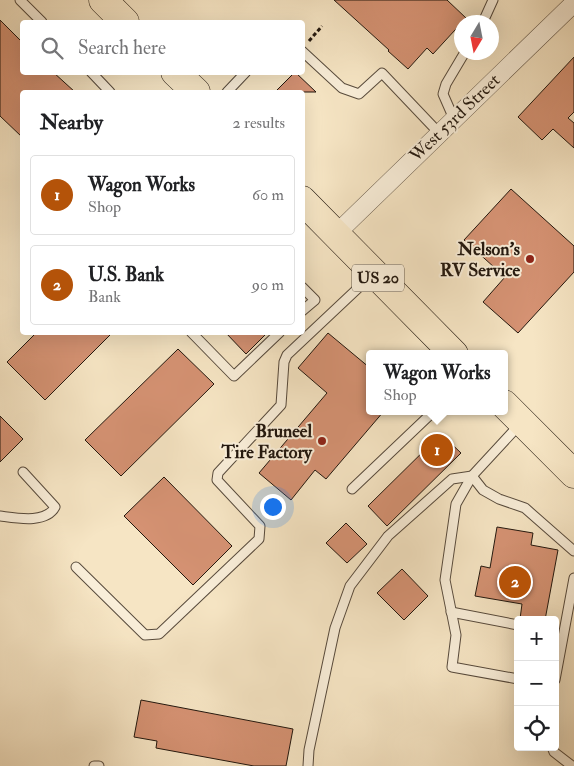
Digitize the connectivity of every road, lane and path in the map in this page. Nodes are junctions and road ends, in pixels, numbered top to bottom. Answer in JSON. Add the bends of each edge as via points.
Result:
{"nodes":[{"id":1,"x":20,"y":0,"type":"edge"},
{"id":2,"x":492,"y":0,"type":"edge"},
{"id":3,"x":574,"y":3,"type":"edge"},
{"id":4,"x":486,"y":15,"type":"edge"},
{"id":5,"x":40,"y":20,"type":"edge"},
{"id":6,"x":322,"y":26,"type":"dead end"},
{"id":7,"x":305,"y":47,"type":"edge"},
{"id":8,"x":460,"y":60,"type":"edge"},
{"id":9,"x":94,"y":75,"type":"edge"},
{"id":10,"x":179,"y":75,"type":"edge"},
{"id":11,"x":243,"y":75,"type":"edge"},
{"id":12,"x":108,"y":90,"type":"edge"},
{"id":13,"x":194,"y":90,"type":"edge"},
{"id":14,"x":229,"y":90,"type":"edge"},
{"id":15,"x":454,"y":119,"type":"junction"},
{"id":16,"x":439,"y":133,"type":"junction"},
{"id":17,"x":305,"y":203,"type":"edge"},
{"id":18,"x":336,"y":234,"type":"junction"},
{"id":19,"x":374,"y":273,"type":"junction"},
{"id":20,"x":305,"y":290,"type":"edge"},
{"id":21,"x":305,"y":308,"type":"edge"},
{"id":22,"x":194,"y":335,"type":"edge"},
{"id":23,"x":277,"y":335,"type":"edge"},
{"id":24,"x":450,"y":350,"type":"edge"},
{"id":25,"x":513,"y":413,"type":"edge"},
{"id":26,"x":430,"y":415,"type":"edge"},
{"id":27,"x":23,"y":472,"type":"dead end"},
{"id":28,"x":574,"y":474,"type":"edge"},
{"id":29,"x":472,"y":476,"type":"junction"},
{"id":30,"x":352,"y":489,"type":"dead end"},
{"id":31,"x":0,"y":516,"type":"edge"},
{"id":32,"x":574,"y":551,"type":"edge"},
{"id":33,"x":76,"y":567,"type":"dead end"},
{"id":34,"x":574,"y":578,"type":"edge"},
{"id":35,"x":451,"y":612,"type":"junction"},
{"id":36,"x":514,"y":624,"type":"edge"},
{"id":37,"x":560,"y":632,"type":"edge"},
{"id":38,"x":557,"y":661,"type":"edge"},
{"id":39,"x":514,"y":678,"type":"edge"},
{"id":40,"x":554,"y":751,"type":"edge"},
{"id":41,"x":94,"y":766,"type":"edge"},
{"id":42,"x":99,"y":766,"type":"edge"},
{"id":43,"x":308,"y":766,"type":"edge"},
{"id":44,"x":574,"y":766,"type":"edge"}],
"edges":[{"from":1,"to":5,"type":"lane"},
{"from":2,"to":4,"type":"lane"},
{"from":3,"to":15,"type":"street","name":"West 53rd Street"},
{"from":6,"to":7,"type":"path"},
{"from":7,"to":16,"type":"lane","via":[[342,88],[359,94],[382,73]]},
{"from":8,"to":15,"type":"lane","via":[[443,94]]},
{"from":9,"to":12,"type":"lane"},
{"from":10,"to":13,"type":"main road"},
{"from":11,"to":14,"type":"lane"},
{"from":15,"to":16,"type":"street","name":"West 53rd Street"},
{"from":16,"to":18,"type":"street","name":"West 53rd Street"},
{"from":17,"to":18,"type":"main road","number":"US 20"},
{"from":18,"to":19,"type":"main road","number":"US 20"},
{"from":19,"to":24,"type":"main road","number":"US 20"},
{"from":19,"to":33,"type":"lane","via":[[287,355],[281,405],[218,473],[217,480],[260,526],[259,539],[159,634],[145,634]]},
{"from":20,"to":21,"type":"lane","via":[[315,300]]},
{"from":22,"to":23,"type":"lane","via":[[234,376]]},
{"from":25,"to":28,"type":"main road"},
{"from":25,"to":29,"type":"lane"},
{"from":26,"to":30,"type":"lane"},
{"from":27,"to":31,"type":"lane","via":[[55,506],[53,510],[39,518]]},
{"from":29,"to":32,"type":"lane","via":[[483,490],[525,508]]},
{"from":29,"to":35,"type":"lane","via":[[456,504],[445,580]]},
{"from":29,"to":43,"type":"lane","via":[[452,479],[388,536],[350,586],[335,628]]},
{"from":34,"to":37,"type":"lane"},
{"from":35,"to":36,"type":"lane"},
{"from":35,"to":39,"type":"lane","via":[[456,635],[452,667]]},
{"from":37,"to":38,"type":"lane"},
{"from":40,"to":44,"type":"lane"},
{"from":41,"to":42,"type":"lane"}]}
